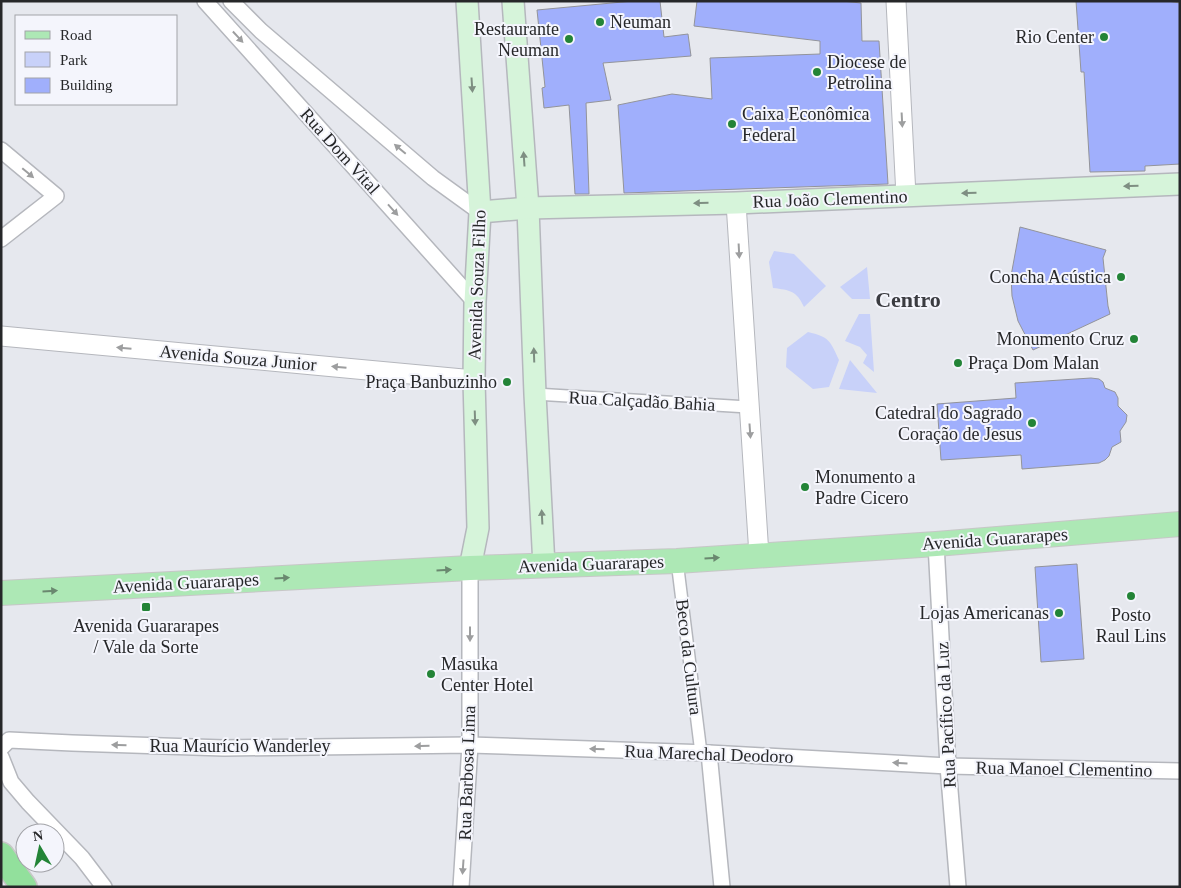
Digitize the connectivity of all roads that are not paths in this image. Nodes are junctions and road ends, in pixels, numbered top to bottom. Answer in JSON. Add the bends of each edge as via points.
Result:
{"nodes":[{"id":1,"x":205,"y":1,"type":"edge"},
{"id":2,"x":231,"y":1,"type":"edge"},
{"id":3,"x":467,"y":1,"type":"edge"},
{"id":4,"x":514,"y":1,"type":"edge"},
{"id":5,"x":896,"y":1,"type":"edge"},
{"id":6,"x":1,"y":150,"type":"edge"},
{"id":7,"x":1180,"y":184,"type":"edge"},
{"id":8,"x":906,"y":196,"type":"junction"},
{"id":9,"x":736,"y":203,"type":"junction"},
{"id":10,"x":528,"y":208,"type":"junction"},
{"id":11,"x":480,"y":212,"type":"junction"},
{"id":12,"x":1,"y":240,"type":"edge"},
{"id":13,"x":475,"y":302,"type":"junction"},
{"id":14,"x":1,"y":336,"type":"edge"},
{"id":15,"x":474,"y":380,"type":"junction"},
{"id":16,"x":535,"y":394,"type":"junction"},
{"id":17,"x":748,"y":407,"type":"junction"},
{"id":18,"x":1180,"y":524,"type":"edge"},
{"id":19,"x":936,"y":544,"type":"junction"},
{"id":20,"x":759,"y":555,"type":"junction"},
{"id":21,"x":678,"y":561,"type":"junction"},
{"id":22,"x":544,"y":566,"type":"junction"},
{"id":23,"x":470,"y":568,"type":"junction"},
{"id":24,"x":1,"y":593,"type":"edge"},
{"id":25,"x":5,"y":744,"type":"edge"},
{"id":26,"x":470,"y":745,"type":"junction"},
{"id":27,"x":705,"y":753,"type":"junction"},
{"id":28,"x":1,"y":757,"type":"edge"},
{"id":29,"x":948,"y":766,"type":"junction"},
{"id":30,"x":1180,"y":771,"type":"edge"},
{"id":31,"x":1,"y":855,"type":"edge"},
{"id":32,"x":24,"y":887,"type":"edge"},
{"id":33,"x":104,"y":887,"type":"edge"},
{"id":34,"x":461,"y":887,"type":"edge"},
{"id":35,"x":722,"y":887,"type":"edge"},
{"id":36,"x":958,"y":887,"type":"edge"}],
"edges":[{"from":1,"to":13,"type":"street","name":"Rua Dom Vital","one_way":true},
{"from":11,"to":2,"type":"street","name":"Rua Dom Vital","one_way":true,"via":[[433,178],[261,31]]},
{"from":3,"to":11,"type":"main road","name":"Avenida Souza Filho","one_way":true},
{"from":10,"to":4,"type":"main road","one_way":true},
{"from":5,"to":8,"type":"street","one_way":true},
{"from":6,"to":12,"type":"street","one_way":true,"via":[[56,196]]},
{"from":7,"to":8,"type":"main road","name":"Rua João Clementino","one_way":true},
{"from":8,"to":9,"type":"main road","name":"Rua João Clementino"},
{"from":9,"to":10,"type":"main road","name":"Rua João Clementino","one_way":true},
{"from":9,"to":17,"type":"street","one_way":true},
{"from":10,"to":11,"type":"main road","name":"Rua João Clementino"},
{"from":16,"to":10,"type":"main road","one_way":true},
{"from":11,"to":13,"type":"main road","name":"Avenida Souza Filho"},
{"from":13,"to":15,"type":"main road","name":"Avenida Souza Filho"},
{"from":15,"to":14,"type":"street","name":"Avenida Souza Junior","one_way":true},
{"from":15,"to":23,"type":"main road","name":"Avenida Souza Filho","one_way":true,"via":[[478,528]]},
{"from":16,"to":17,"type":"street","name":"Rua Calçadão Bahia"},
{"from":22,"to":16,"type":"main road","one_way":true},
{"from":17,"to":20,"type":"street","one_way":true},
{"from":18,"to":19,"type":"main road","name":"Avenida Guararapes"},
{"from":19,"to":20,"type":"main road","name":"Avenida Guararapes"},
{"from":19,"to":29,"type":"street","name":"Rua Pacífico da Luz"},
{"from":21,"to":20,"type":"main road","name":"Avenida Guararapes","one_way":true},
{"from":21,"to":22,"type":"main road","name":"Avenida Guararapes"},
{"from":21,"to":27,"type":"street","name":"Beco da Cultura"},
{"from":22,"to":23,"type":"main road","name":"Avenida Guararapes"},
{"from":24,"to":23,"type":"main road","name":"Avenida Guararapes","one_way":true},
{"from":23,"to":26,"type":"street","name":"Rua Barbosa Lima","one_way":true},
{"from":26,"to":25,"type":"street","name":"Rua Maurício Wanderley","one_way":true,"via":[[224,748]]},
{"from":27,"to":26,"type":"street","name":"Rua Marechal Deodoro","one_way":true},
{"from":26,"to":34,"type":"street","name":"Rua Barbosa Lima","one_way":true},
{"from":29,"to":27,"type":"street","name":"Rua Marechal Deodoro","one_way":true},
{"from":27,"to":35,"type":"street"},
{"from":28,"to":33,"type":"street","via":[[11,782],[82,858]]},
{"from":29,"to":30,"type":"street","name":"Rua Manoel Clementino"},
{"from":29,"to":36,"type":"street","name":"Rua Pacífico da Luz"},
{"from":31,"to":32,"type":"highway"}]}
